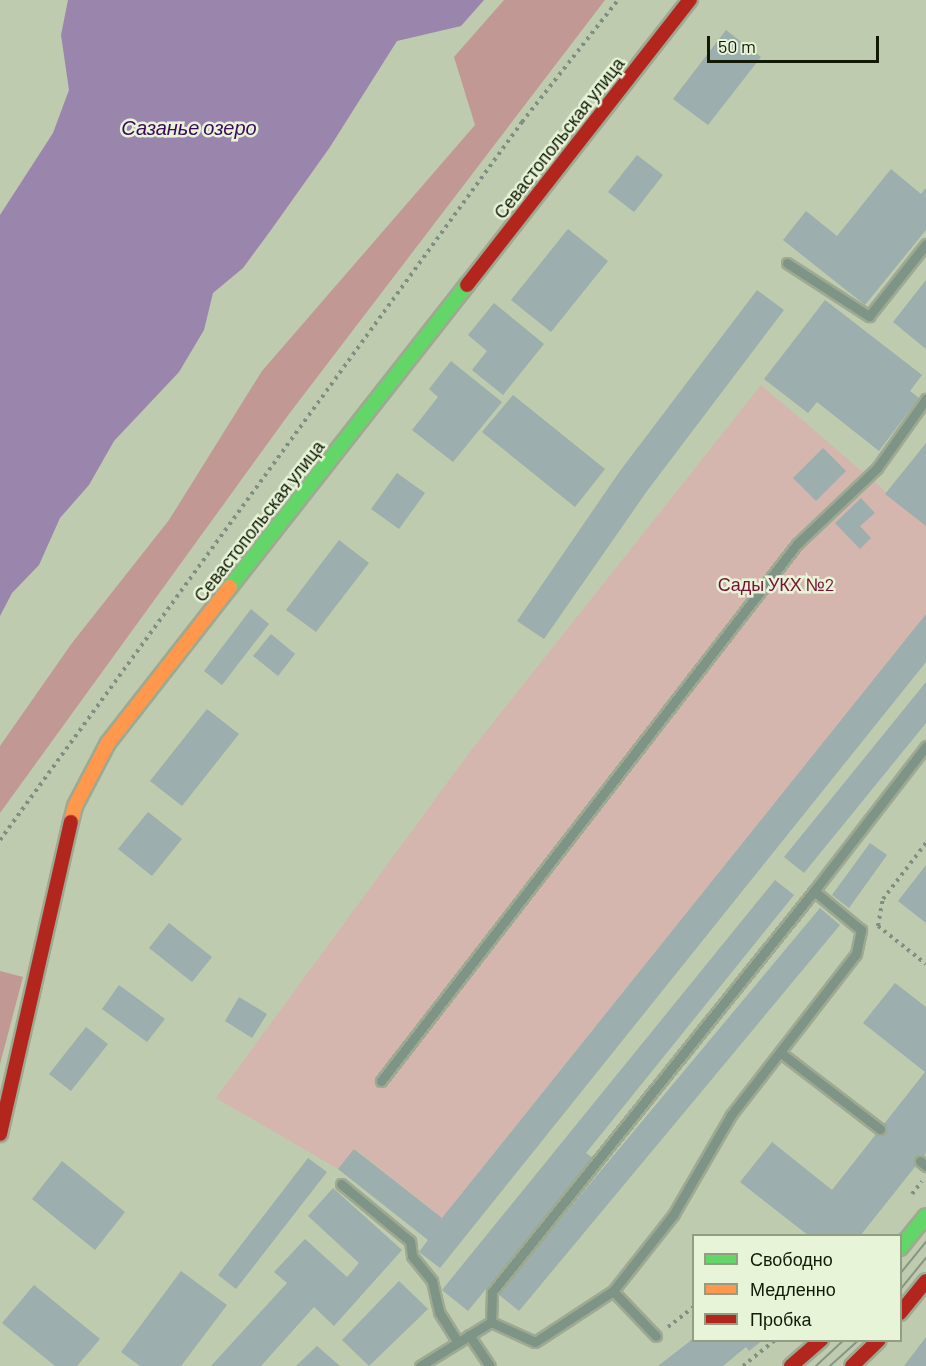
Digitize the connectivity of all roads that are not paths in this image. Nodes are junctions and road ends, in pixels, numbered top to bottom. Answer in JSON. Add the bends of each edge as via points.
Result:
{"nodes":[{"id":1,"x":690,"y":0,"type":"edge"},
{"id":2,"x":926,"y":244,"type":"edge"},
{"id":3,"x":787,"y":262,"type":"dead end"},
{"id":4,"x":926,"y":399,"type":"edge"},
{"id":5,"x":926,"y":746,"type":"edge"},
{"id":6,"x":814,"y":891,"type":"junction"},
{"id":7,"x":781,"y":1053,"type":"junction"},
{"id":8,"x":381,"y":1081,"type":"dead end"},
{"id":9,"x":880,"y":1130,"type":"dead end"},
{"id":10,"x":0,"y":1134,"type":"edge"},
{"id":11,"x":341,"y":1184,"type":"dead end"},
{"id":12,"x":926,"y":1216,"type":"edge"},
{"id":13,"x":902,"y":1246,"type":"edge"},
{"id":14,"x":926,"y":1281,"type":"edge"},
{"id":15,"x":614,"y":1291,"type":"junction"},
{"id":16,"x":902,"y":1311,"type":"edge"},
{"id":17,"x":490,"y":1322,"type":"junction"},
{"id":18,"x":469,"y":1335,"type":"junction"},
{"id":19,"x":656,"y":1336,"type":"road end"},
{"id":20,"x":458,"y":1342,"type":"junction"},
{"id":21,"x":820,"y":1342,"type":"edge"},
{"id":22,"x":878,"y":1342,"type":"edge"},
{"id":23,"x":420,"y":1366,"type":"edge"},
{"id":24,"x":490,"y":1366,"type":"edge"},
{"id":25,"x":791,"y":1366,"type":"edge"},
{"id":26,"x":852,"y":1366,"type":"edge"}],
"edges":[{"from":1,"to":10,"type":"street","name":"Севастопольская улица","via":[[108,743],[75,806]]},
{"from":2,"to":3,"type":"lane","via":[[869,316]]},
{"from":4,"to":8,"type":"lane","via":[[877,468],[798,544]]},
{"from":5,"to":6,"type":"lane"},
{"from":6,"to":7,"type":"lane","via":[[861,930],[856,954]]},
{"from":6,"to":17,"type":"lane","via":[[492,1292]]},
{"from":7,"to":9,"type":"lane"},
{"from":7,"to":15,"type":"lane","via":[[731,1115],[673,1215]]},
{"from":11,"to":20,"type":"lane","via":[[410,1241],[412,1256],[432,1281],[439,1312]]},
{"from":12,"to":13,"type":"street"},
{"from":14,"to":16,"type":"street"},
{"from":15,"to":17,"type":"lane","via":[[535,1342]]},
{"from":15,"to":19,"type":"lane"},
{"from":17,"to":18,"type":"lane"},
{"from":18,"to":20,"type":"lane"},
{"from":18,"to":24,"type":"lane"},
{"from":20,"to":23,"type":"lane"},
{"from":21,"to":25,"type":"street"},
{"from":22,"to":26,"type":"street"}]}
